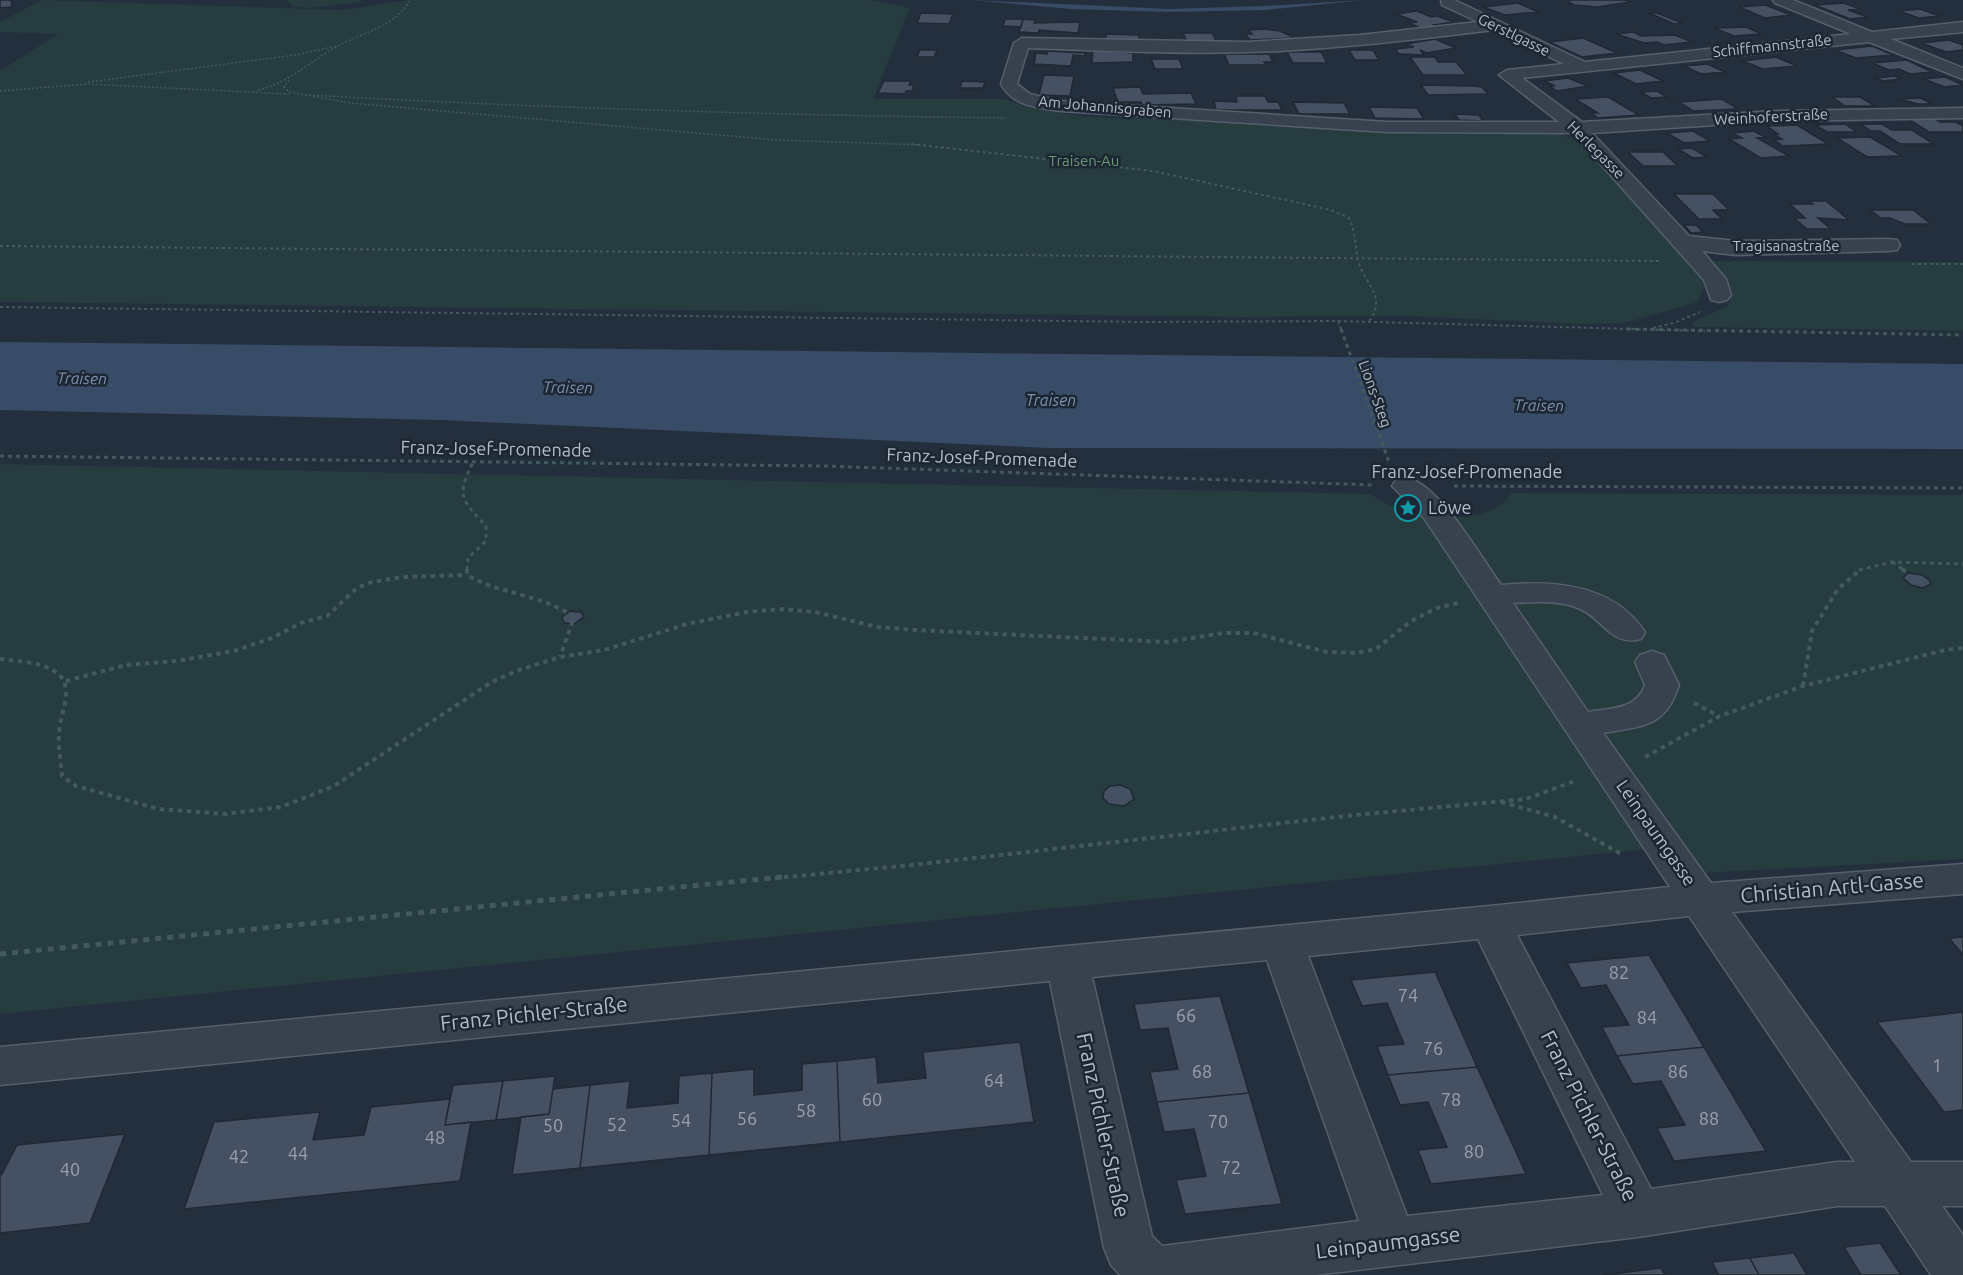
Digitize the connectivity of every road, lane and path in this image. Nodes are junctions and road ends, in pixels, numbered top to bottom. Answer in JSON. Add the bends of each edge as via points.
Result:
{"nodes":[{"id":1,"x":410,"y":0,"type":"edge"},
{"id":2,"x":1470,"y":0,"type":"edge"},
{"id":3,"x":1780,"y":0,"type":"edge"},
{"id":4,"x":1493,"y":25,"type":"junction"},
{"id":5,"x":1963,"y":27,"type":"edge"},
{"id":6,"x":1869,"y":36,"type":"junction"},
{"id":7,"x":337,"y":46,"type":"junction"},
{"id":8,"x":1581,"y":66,"type":"junction"},
{"id":9,"x":1963,"y":74,"type":"edge"},
{"id":10,"x":289,"y":80,"type":"junction"},
{"id":11,"x":70,"y":84,"type":"junction"},
{"id":12,"x":0,"y":91,"type":"edge"},
{"id":13,"x":245,"y":92,"type":"junction"},
{"id":14,"x":297,"y":94,"type":"junction"},
{"id":15,"x":1963,"y":113,"type":"edge"},
{"id":16,"x":1014,"y":117,"type":"dead end"},
{"id":17,"x":1578,"y":128,"type":"junction"},
{"id":18,"x":1683,"y":242,"type":"junction"},
{"id":19,"x":1889,"y":245,"type":"dead end"},
{"id":20,"x":0,"y":246,"type":"edge"},
{"id":21,"x":1358,"y":258,"type":"junction"},
{"id":22,"x":1700,"y":262,"type":"junction"},
{"id":23,"x":1719,"y":295,"type":"joint"},
{"id":24,"x":0,"y":307,"type":"edge"},
{"id":25,"x":1338,"y":321,"type":"junction"},
{"id":26,"x":1368,"y":322,"type":"junction"},
{"id":27,"x":1647,"y":330,"type":"junction"},
{"id":28,"x":1963,"y":335,"type":"edge"},
{"id":29,"x":0,"y":456,"type":"edge"},
{"id":30,"x":473,"y":462,"type":"junction"},
{"id":31,"x":1397,"y":475,"type":"junction"},
{"id":32,"x":1963,"y":488,"type":"edge"},
{"id":33,"x":1892,"y":562,"type":"junction"},
{"id":34,"x":1963,"y":564,"type":"edge"},
{"id":35,"x":1908,"y":573,"type":"dead end"},
{"id":36,"x":467,"y":575,"type":"junction"},
{"id":37,"x":1492,"y":596,"type":"junction"},
{"id":38,"x":1629,"y":632,"type":"dead end"},
{"id":39,"x":1963,"y":648,"type":"edge"},
{"id":40,"x":560,"y":657,"type":"junction"},
{"id":41,"x":0,"y":659,"type":"edge"},
{"id":42,"x":1652,"y":662,"type":"dead end"},
{"id":43,"x":66,"y":681,"type":"junction"},
{"id":44,"x":1803,"y":686,"type":"junction"},
{"id":45,"x":1579,"y":725,"type":"junction"},
{"id":46,"x":1611,"y":768,"type":"junction"},
{"id":47,"x":1498,"y":801,"type":"junction"},
{"id":48,"x":1628,"y":858,"type":"dead end"},
{"id":49,"x":1963,"y":879,"type":"edge"},
{"id":50,"x":1701,"y":899,"type":"junction"},
{"id":51,"x":1490,"y":922,"type":"junction"},
{"id":52,"x":1281,"y":942,"type":"junction"},
{"id":53,"x":0,"y":954,"type":"edge"},
{"id":54,"x":1067,"y":962,"type":"junction"},
{"id":55,"x":0,"y":1066,"type":"edge"},
{"id":56,"x":1963,"y":1184,"type":"edge"},
{"id":57,"x":1900,"y":1185,"type":"junction"},
{"id":58,"x":1638,"y":1214,"type":"junction"},
{"id":59,"x":1391,"y":1241,"type":"junction"},
{"id":60,"x":1162,"y":1271,"type":"joint"},
{"id":61,"x":1961,"y":1275,"type":"edge"}],
"edges":[{"from":1,"to":7,"type":"path","via":[[407,8],[388,22]]},
{"from":2,"to":4,"type":"street","name":"Gerstlgasse","via":[[1447,2]]},
{"from":3,"to":6,"type":"street"},
{"from":4,"to":8,"type":"street","name":"Gerstlgasse"},
{"from":4,"to":17,"type":"street","name":"Am Johannisgraben","via":[[1392,38],[1278,46],[1154,48],[1022,43],[1009,84],[1011,91],[1031,100],[1082,108],[1387,127]]},
{"from":5,"to":6,"type":"street","name":"Schiffmannstraße"},
{"from":6,"to":8,"type":"street","name":"Schiffmannstraße"},
{"from":6,"to":9,"type":"street"},
{"from":7,"to":10,"type":"path"},
{"from":7,"to":11,"type":"path"},
{"from":8,"to":17,"type":"street","name":"Herlegasse","via":[[1507,75]]},
{"from":10,"to":13,"type":"path"},
{"from":10,"to":14,"type":"path","via":[[284,87]]},
{"from":11,"to":12,"type":"path"},
{"from":11,"to":13,"type":"path"},
{"from":13,"to":14,"type":"path"},
{"from":14,"to":16,"type":"path","via":[[472,104]]},
{"from":14,"to":21,"type":"path","via":[[350,103],[596,126],[777,140],[906,143],[1153,171],[1342,214],[1353,225]]},
{"from":15,"to":17,"type":"street","name":"Weinhoferstraße","via":[[1787,116]]},
{"from":17,"to":18,"type":"street","name":"Herlegasse"},
{"from":18,"to":19,"type":"street","name":"Tragisanastraße","via":[[1736,248]]},
{"from":18,"to":22,"type":"street","name":"Herlegasse"},
{"from":20,"to":21,"type":"path"},
{"from":21,"to":22,"type":"path"},
{"from":21,"to":26,"type":"path","via":[[1374,291],[1377,308]]},
{"from":22,"to":23,"type":"street","name":"Herlegasse","via":[[1715,279]]},
{"from":23,"to":27,"type":"path","via":[[1703,310]]},
{"from":24,"to":25,"type":"path","via":[[1143,322]]},
{"from":25,"to":26,"type":"path"},
{"from":25,"to":31,"type":"path","name":"Lions-Steg"},
{"from":26,"to":27,"type":"path"},
{"from":27,"to":28,"type":"path"},
{"from":29,"to":30,"type":"path","name":"Franz-Josef-Promenade"},
{"from":30,"to":31,"type":"path","name":"Franz-Josef-Promenade"},
{"from":30,"to":36,"type":"path","via":[[462,485],[466,504],[486,526],[486,541],[468,558]]},
{"from":31,"to":32,"type":"path","name":"Franz-Josef-Promenade"},
{"from":31,"to":37,"type":"street","name":"Leinpaumgasse","via":[[1435,512]]},
{"from":33,"to":34,"type":"path"},
{"from":33,"to":35,"type":"path"},
{"from":33,"to":44,"type":"path","via":[[1862,568],[1838,589],[1812,631]]},
{"from":36,"to":40,"type":"path","via":[[513,594],[562,607],[574,617]]},
{"from":36,"to":43,"type":"path","via":[[372,582],[357,588],[327,616],[234,651],[126,665]]},
{"from":37,"to":38,"type":"street","via":[[1524,592],[1565,595],[1601,606]]},
{"from":37,"to":40,"type":"path","via":[[1437,608],[1411,621],[1376,649],[1357,653],[1327,652],[1253,633],[1224,633],[1167,642],[915,630],[782,609],[687,624],[604,650]]},
{"from":37,"to":45,"type":"street","name":"Leinpaumgasse"},
{"from":39,"to":44,"type":"path"},
{"from":40,"to":43,"type":"path","via":[[490,683],[334,786],[281,807],[225,814],[159,809],[76,786],[62,776],[58,738]]},
{"from":41,"to":43,"type":"path","via":[[34,663]]},
{"from":42,"to":45,"type":"street","via":[[1662,686],[1656,703],[1638,715]]},
{"from":44,"to":46,"type":"path","via":[[1720,716],[1646,757]]},
{"from":45,"to":46,"type":"street","name":"Leinpaumgasse"},
{"from":46,"to":47,"type":"path","via":[[1526,799]]},
{"from":46,"to":50,"type":"street","name":"Leinpaumgasse"},
{"from":47,"to":48,"type":"path","via":[[1554,817]]},
{"from":47,"to":53,"type":"path","via":[[912,865]]},
{"from":49,"to":50,"type":"street","name":"Christian Artl-Gasse"},
{"from":50,"to":51,"type":"street","name":"Franz Pichler-Straße"},
{"from":50,"to":57,"type":"street","name":"Leinpaumgasse"},
{"from":51,"to":52,"type":"street","name":"Franz Pichler-Straße"},
{"from":51,"to":58,"type":"street","name":"Franz Pichler-Straße"},
{"from":52,"to":54,"type":"street","name":"Franz Pichler-Straße"},
{"from":52,"to":59,"type":"street"},
{"from":54,"to":55,"type":"street","name":"Franz Pichler-Straße"},
{"from":54,"to":60,"type":"street","name":"Franz Pichler-Straße","via":[[1129,1248],[1142,1263]]},
{"from":56,"to":57,"type":"street"},
{"from":57,"to":58,"type":"street","name":"Leinpaumgasse","via":[[1837,1184]]},
{"from":57,"to":61,"type":"street","name":"Leinpaumgasse"},
{"from":58,"to":59,"type":"street","name":"Leinpaumgasse"},
{"from":59,"to":60,"type":"street","name":"Leinpaumgasse"}]}
